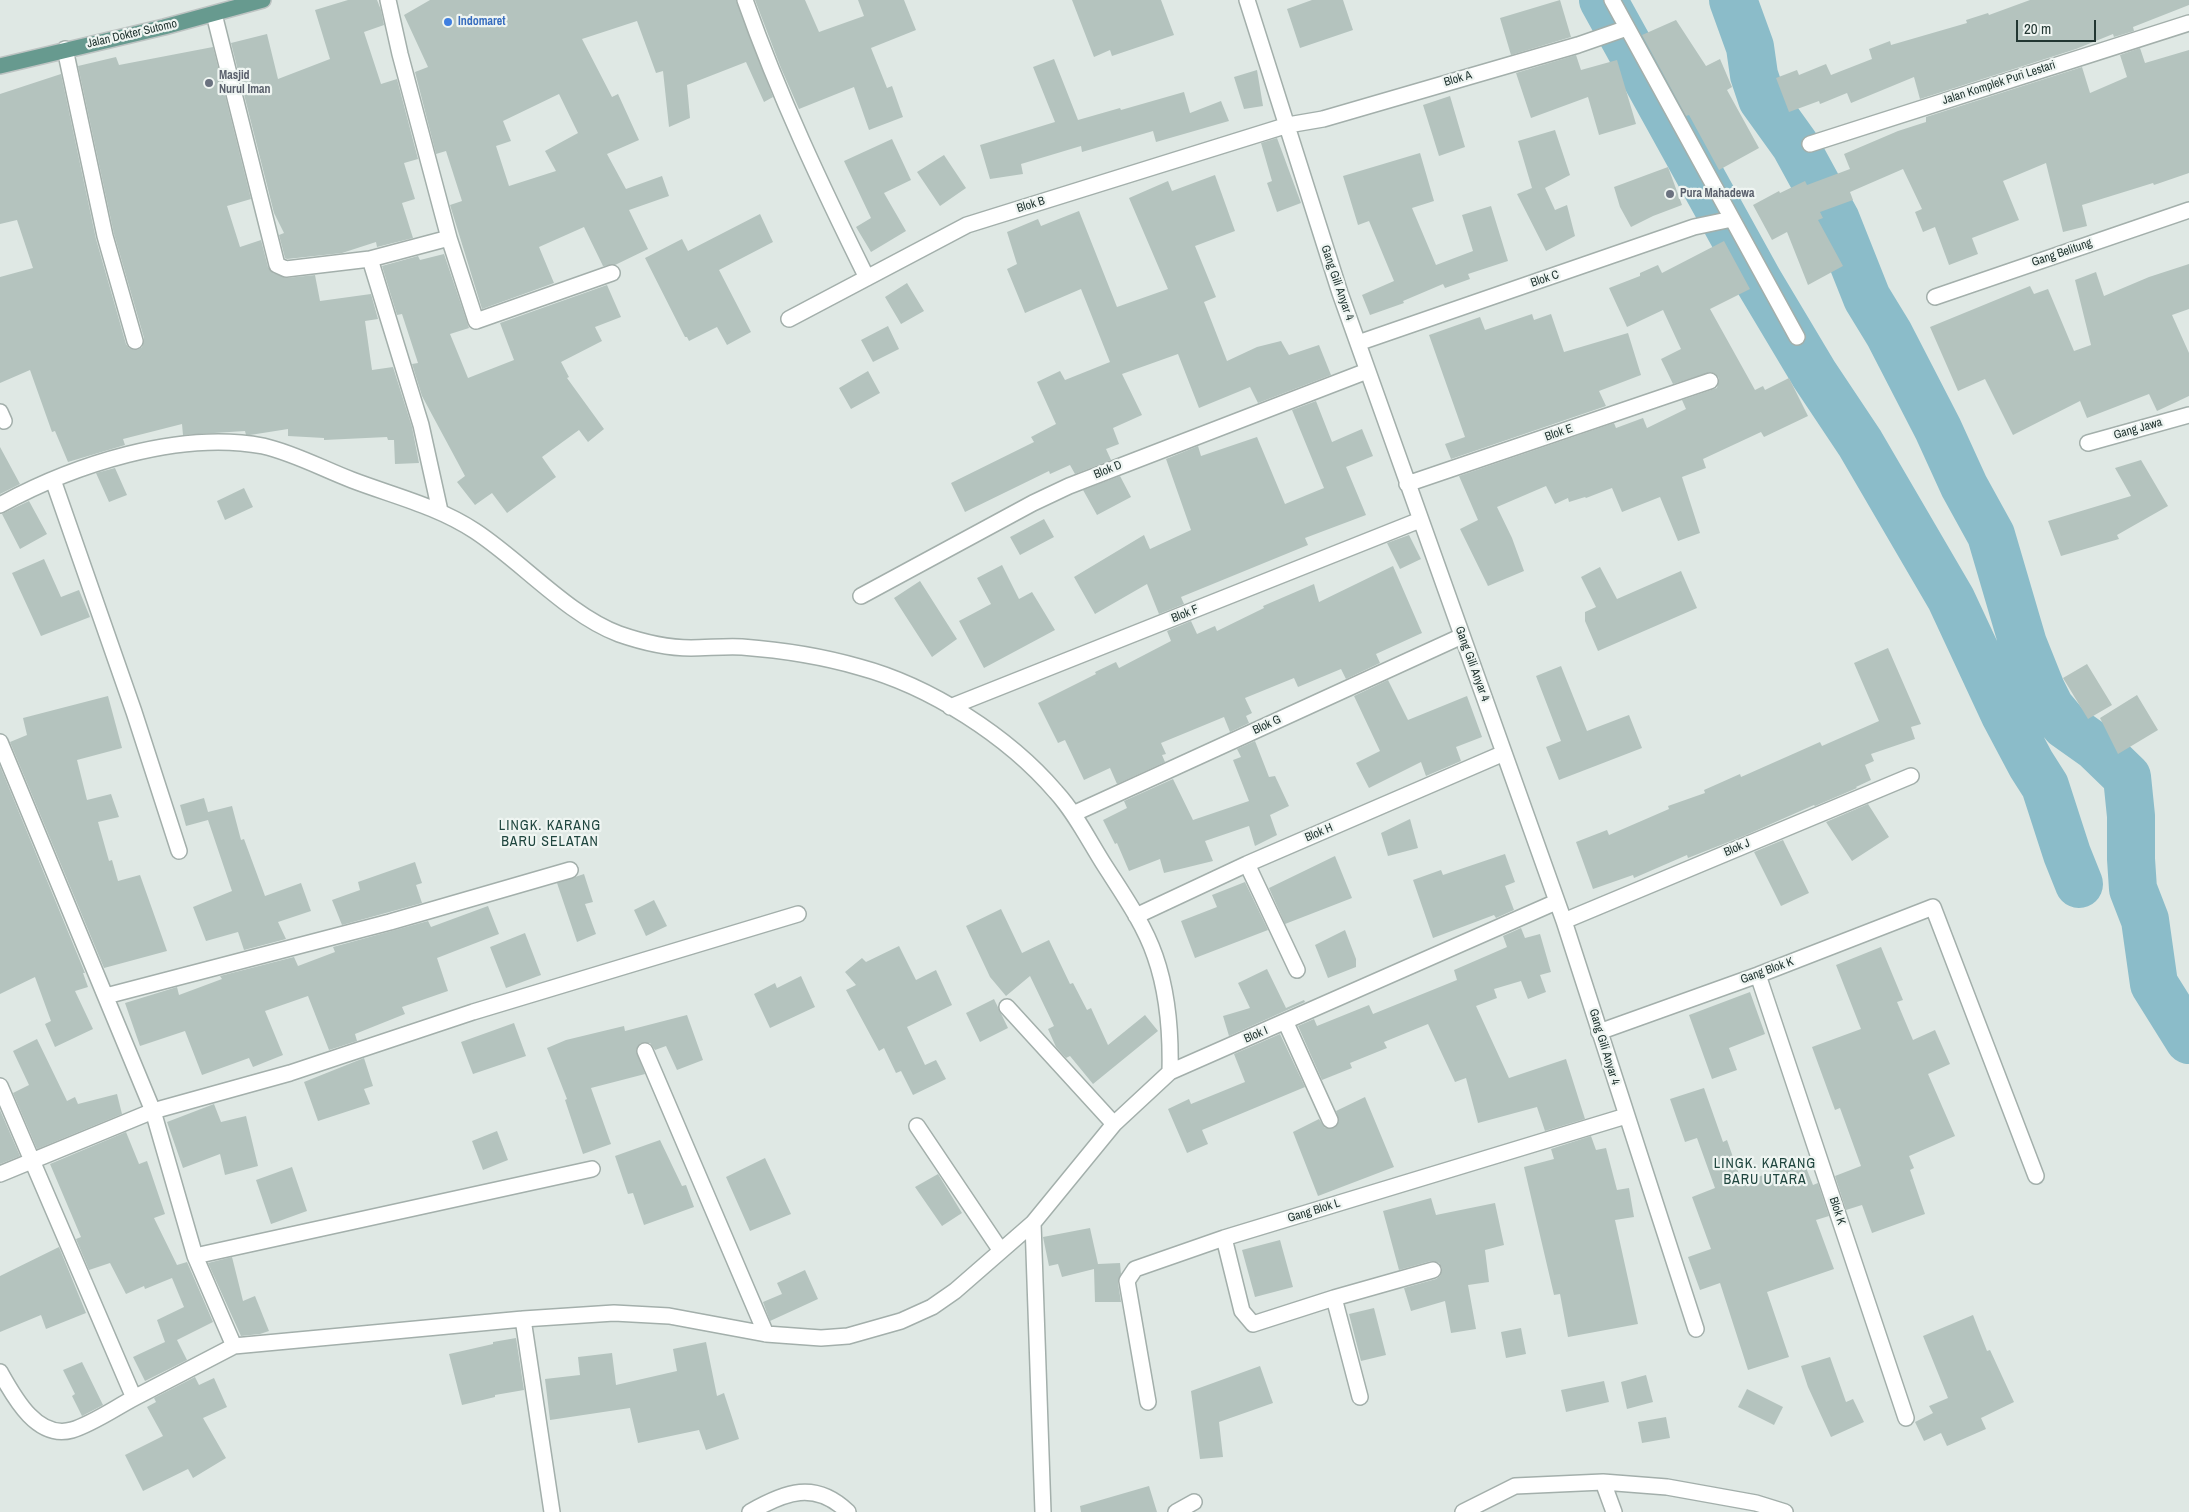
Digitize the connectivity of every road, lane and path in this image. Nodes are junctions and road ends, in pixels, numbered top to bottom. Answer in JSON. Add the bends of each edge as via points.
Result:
{"nodes":[{"id":1,"x":261,"y":0,"type":"edge"},
{"id":2,"x":388,"y":0,"type":"edge"},
{"id":3,"x":744,"y":0,"type":"edge"},
{"id":4,"x":1247,"y":0,"type":"edge"},
{"id":5,"x":1612,"y":0,"type":"edge"},
{"id":6,"x":214,"y":14,"type":"junction"},
{"id":7,"x":2189,"y":23,"type":"edge"},
{"id":8,"x":1626,"y":28,"type":"junction"},
{"id":9,"x":65,"y":49,"type":"junction"},
{"id":10,"x":0,"y":66,"type":"edge"},
{"id":11,"x":1288,"y":125,"type":"junction"},
{"id":12,"x":1810,"y":144,"type":"dead end"},
{"id":13,"x":2189,"y":210,"type":"edge"},
{"id":14,"x":1732,"y":219,"type":"junction"},
{"id":15,"x":449,"y":238,"type":"junction"},
{"id":16,"x":370,"y":259,"type":"junction"},
{"id":17,"x":612,"y":273,"type":"dead end"},
{"id":18,"x":867,"y":278,"type":"junction"},
{"id":19,"x":1935,"y":297,"type":"dead end"},
{"id":20,"x":789,"y":319,"type":"dead end"},
{"id":21,"x":1797,"y":337,"type":"dead end"},
{"id":22,"x":135,"y":342,"type":"dead end"},
{"id":23,"x":1358,"y":343,"type":"junction"},
{"id":24,"x":1367,"y":371,"type":"junction"},
{"id":25,"x":1710,"y":381,"type":"dead end"},
{"id":26,"x":2189,"y":414,"type":"edge"},
{"id":27,"x":2088,"y":443,"type":"dead end"},
{"id":28,"x":53,"y":480,"type":"junction"},
{"id":29,"x":1407,"y":484,"type":"junction"},
{"id":30,"x":0,"y":505,"type":"edge"},
{"id":31,"x":440,"y":511,"type":"junction"},
{"id":32,"x":1420,"y":520,"type":"junction"},
{"id":33,"x":861,"y":596,"type":"dead end"},
{"id":34,"x":1462,"y":636,"type":"junction"},
{"id":35,"x":950,"y":707,"type":"junction"},
{"id":36,"x":0,"y":742,"type":"edge"},
{"id":37,"x":1504,"y":753,"type":"junction"},
{"id":38,"x":6,"y":776,"type":"edge"},
{"id":39,"x":1911,"y":776,"type":"dead end"},
{"id":40,"x":1073,"y":814,"type":"junction"},
{"id":41,"x":179,"y":850,"type":"dead end"},
{"id":42,"x":1247,"y":864,"type":"junction"},
{"id":43,"x":570,"y":870,"type":"dead end"},
{"id":44,"x":1556,"y":902,"type":"junction"},
{"id":45,"x":798,"y":914,"type":"dead end"},
{"id":46,"x":1136,"y":916,"type":"junction"},
{"id":47,"x":1564,"y":921,"type":"junction"},
{"id":48,"x":1297,"y":970,"type":"dead end"},
{"id":49,"x":1758,"y":975,"type":"junction"},
{"id":50,"x":106,"y":996,"type":"junction"},
{"id":51,"x":1007,"y":1007,"type":"dead end"},
{"id":52,"x":1286,"y":1022,"type":"junction"},
{"id":53,"x":1599,"y":1032,"type":"junction"},
{"id":54,"x":645,"y":1051,"type":"dead end"},
{"id":55,"x":1170,"y":1072,"type":"junction"},
{"id":56,"x":0,"y":1086,"type":"edge"},
{"id":57,"x":153,"y":1111,"type":"junction"},
{"id":58,"x":1626,"y":1116,"type":"junction"},
{"id":59,"x":1330,"y":1120,"type":"dead end"},
{"id":60,"x":1114,"y":1124,"type":"junction"},
{"id":61,"x":916,"y":1126,"type":"dead end"},
{"id":62,"x":31,"y":1160,"type":"junction"},
{"id":63,"x":592,"y":1169,"type":"dead end"},
{"id":64,"x":0,"y":1174,"type":"edge"},
{"id":65,"x":2036,"y":1176,"type":"dead end"},
{"id":66,"x":1033,"y":1223,"type":"junction"},
{"id":67,"x":1224,"y":1238,"type":"junction"},
{"id":68,"x":1001,"y":1251,"type":"junction"},
{"id":69,"x":196,"y":1256,"type":"junction"},
{"id":70,"x":1433,"y":1270,"type":"dead end"},
{"id":71,"x":1334,"y":1298,"type":"junction"},
{"id":72,"x":523,"y":1319,"type":"junction"},
{"id":73,"x":1696,"y":1329,"type":"dead end"},
{"id":74,"x":766,"y":1334,"type":"junction"},
{"id":75,"x":234,"y":1346,"type":"junction"},
{"id":76,"x":0,"y":1372,"type":"edge"},
{"id":77,"x":1360,"y":1397,"type":"dead end"},
{"id":78,"x":134,"y":1398,"type":"junction"},
{"id":79,"x":1148,"y":1402,"type":"dead end"},
{"id":80,"x":1906,"y":1418,"type":"dead end"},
{"id":81,"x":1603,"y":1482,"type":"junction"},
{"id":82,"x":1194,"y":1502,"type":"dead end"},
{"id":83,"x":1758,"y":1508,"type":"edge"},
{"id":84,"x":552,"y":1512,"type":"edge"},
{"id":85,"x":750,"y":1512,"type":"edge"},
{"id":86,"x":848,"y":1512,"type":"edge"},
{"id":87,"x":1043,"y":1512,"type":"edge"},
{"id":88,"x":1176,"y":1512,"type":"edge"},
{"id":89,"x":1463,"y":1512,"type":"edge"},
{"id":90,"x":1614,"y":1512,"type":"edge"},
{"id":91,"x":1785,"y":1512,"type":"edge"}],
"edges":[{"from":1,"to":6,"type":"main road","name":"Jalan Dokter Sutomo"},
{"from":2,"to":15,"type":"street"},
{"from":3,"to":18,"type":"street","via":[[772,76]]},
{"from":4,"to":11,"type":"street","name":"Gang Gili Anyar 4"},
{"from":5,"to":8,"type":"street"},
{"from":6,"to":9,"type":"main road","name":"Jalan Dokter Sutomo"},
{"from":6,"to":16,"type":"street","via":[[277,264],[286,269]]},
{"from":7,"to":12,"type":"street","name":"Jalan Komplek Puri Lestari"},
{"from":8,"to":11,"type":"street","name":"Blok A","via":[[1324,118]]},
{"from":8,"to":14,"type":"street"},
{"from":9,"to":10,"type":"main road","name":"Jalan Dokter Sutomo"},
{"from":9,"to":22,"type":"street","via":[[103,230]]},
{"from":11,"to":18,"type":"street","name":"Blok B","via":[[966,225]]},
{"from":11,"to":23,"type":"street","name":"Gang Gili Anyar 4","via":[[1319,230]]},
{"from":13,"to":19,"type":"street","name":"Gang Belitung"},
{"from":14,"to":21,"type":"street"},
{"from":14,"to":23,"type":"street","name":"Blok C","via":[[1694,227]]},
{"from":15,"to":16,"type":"street"},
{"from":15,"to":17,"type":"street","via":[[476,321]]},
{"from":16,"to":31,"type":"street","via":[[419,417]]},
{"from":18,"to":20,"type":"street","name":"Blok B"},
{"from":23,"to":24,"type":"street","name":"Gang Gili Anyar 4"},
{"from":24,"to":29,"type":"street","name":"Gang Gili Anyar 4"},
{"from":24,"to":33,"type":"street","name":"Blok D","via":[[1069,486]]},
{"from":25,"to":29,"type":"street","name":"Blok E"},
{"from":26,"to":27,"type":"street","name":"Gang Jawa"},
{"from":28,"to":30,"type":"street"},
{"from":28,"to":31,"type":"street","via":[[136,453],[200,443],[262,446]]},
{"from":28,"to":41,"type":"street"},
{"from":29,"to":32,"type":"street","name":"Gang Gili Anyar 4"},
{"from":31,"to":35,"type":"street","via":[[474,530],[587,617],[614,632],[662,646],[738,647],[798,654],[861,667]]},
{"from":32,"to":34,"type":"street","name":"Gang Gili Anyar 4"},
{"from":32,"to":35,"type":"street","name":"Blok F"},
{"from":34,"to":37,"type":"street","name":"Gang Gili Anyar 4"},
{"from":34,"to":40,"type":"street","name":"Blok G"},
{"from":35,"to":40,"type":"street","via":[[1019,754]]},
{"from":36,"to":38,"type":"street"},
{"from":37,"to":42,"type":"street","name":"Blok H"},
{"from":37,"to":44,"type":"street","name":"Gang Gili Anyar 4"},
{"from":38,"to":50,"type":"street"},
{"from":39,"to":47,"type":"street","name":"Blok J"},
{"from":40,"to":46,"type":"street"},
{"from":42,"to":46,"type":"street","name":"Blok H"},
{"from":42,"to":48,"type":"street"},
{"from":43,"to":50,"type":"street","via":[[390,922]]},
{"from":44,"to":47,"type":"street","name":"Gang Gili Anyar 4"},
{"from":44,"to":52,"type":"street","name":"Blok I"},
{"from":45,"to":57,"type":"street","via":[[474,1012],[290,1073]]},
{"from":46,"to":55,"type":"street","via":[[1155,954],[1164,986],[1169,1020]]},
{"from":47,"to":53,"type":"street","name":"Gang Gili Anyar 4"},
{"from":49,"to":53,"type":"street","name":"Gang Blok K"},
{"from":49,"to":65,"type":"street","name":"Gang Blok K","via":[[1933,907]]},
{"from":49,"to":80,"type":"street","name":"Blok K"},
{"from":50,"to":57,"type":"street"},
{"from":51,"to":60,"type":"street"},
{"from":52,"to":55,"type":"street","name":"Blok I"},
{"from":52,"to":59,"type":"street"},
{"from":53,"to":58,"type":"street","name":"Gang Gili Anyar 4"},
{"from":54,"to":74,"type":"street"},
{"from":55,"to":60,"type":"street","name":"Blok I"},
{"from":56,"to":62,"type":"street"},
{"from":57,"to":62,"type":"street"},
{"from":57,"to":69,"type":"street"},
{"from":58,"to":67,"type":"street","name":"Gang Blok L"},
{"from":58,"to":73,"type":"street","name":"Gang Gili Anyar 4"},
{"from":60,"to":66,"type":"street","name":"Blok I"},
{"from":61,"to":68,"type":"street"},
{"from":62,"to":64,"type":"street"},
{"from":62,"to":78,"type":"street"},
{"from":63,"to":69,"type":"street"},
{"from":66,"to":68,"type":"street","name":"Blok I"},
{"from":66,"to":87,"type":"street"},
{"from":67,"to":71,"type":"street","via":[[1242,1311],[1253,1324]]},
{"from":67,"to":79,"type":"street","name":"Gang Blok L","via":[[1145,1264],[1135,1269],[1126,1281]]},
{"from":68,"to":74,"type":"street","name":"Blok I","via":[[955,1291],[901,1322],[848,1336],[821,1338]]},
{"from":69,"to":75,"type":"street"},
{"from":70,"to":71,"type":"street"},
{"from":71,"to":77,"type":"street"},
{"from":72,"to":74,"type":"street","name":"Blok I","via":[[614,1313],[669,1316]]},
{"from":72,"to":75,"type":"street","name":"Blok I"},
{"from":72,"to":84,"type":"street"},
{"from":75,"to":78,"type":"street"},
{"from":76,"to":78,"type":"street","via":[[31,1416],[41,1426],[56,1431],[72,1430]]},
{"from":81,"to":83,"type":"street","via":[[1667,1487]]},
{"from":81,"to":89,"type":"street","via":[[1515,1486]]},
{"from":81,"to":90,"type":"street"},
{"from":82,"to":88,"type":"street"},
{"from":83,"to":91,"type":"street"},
{"from":85,"to":86,"type":"street","via":[[773,1499],[805,1492],[833,1498]]}]}
